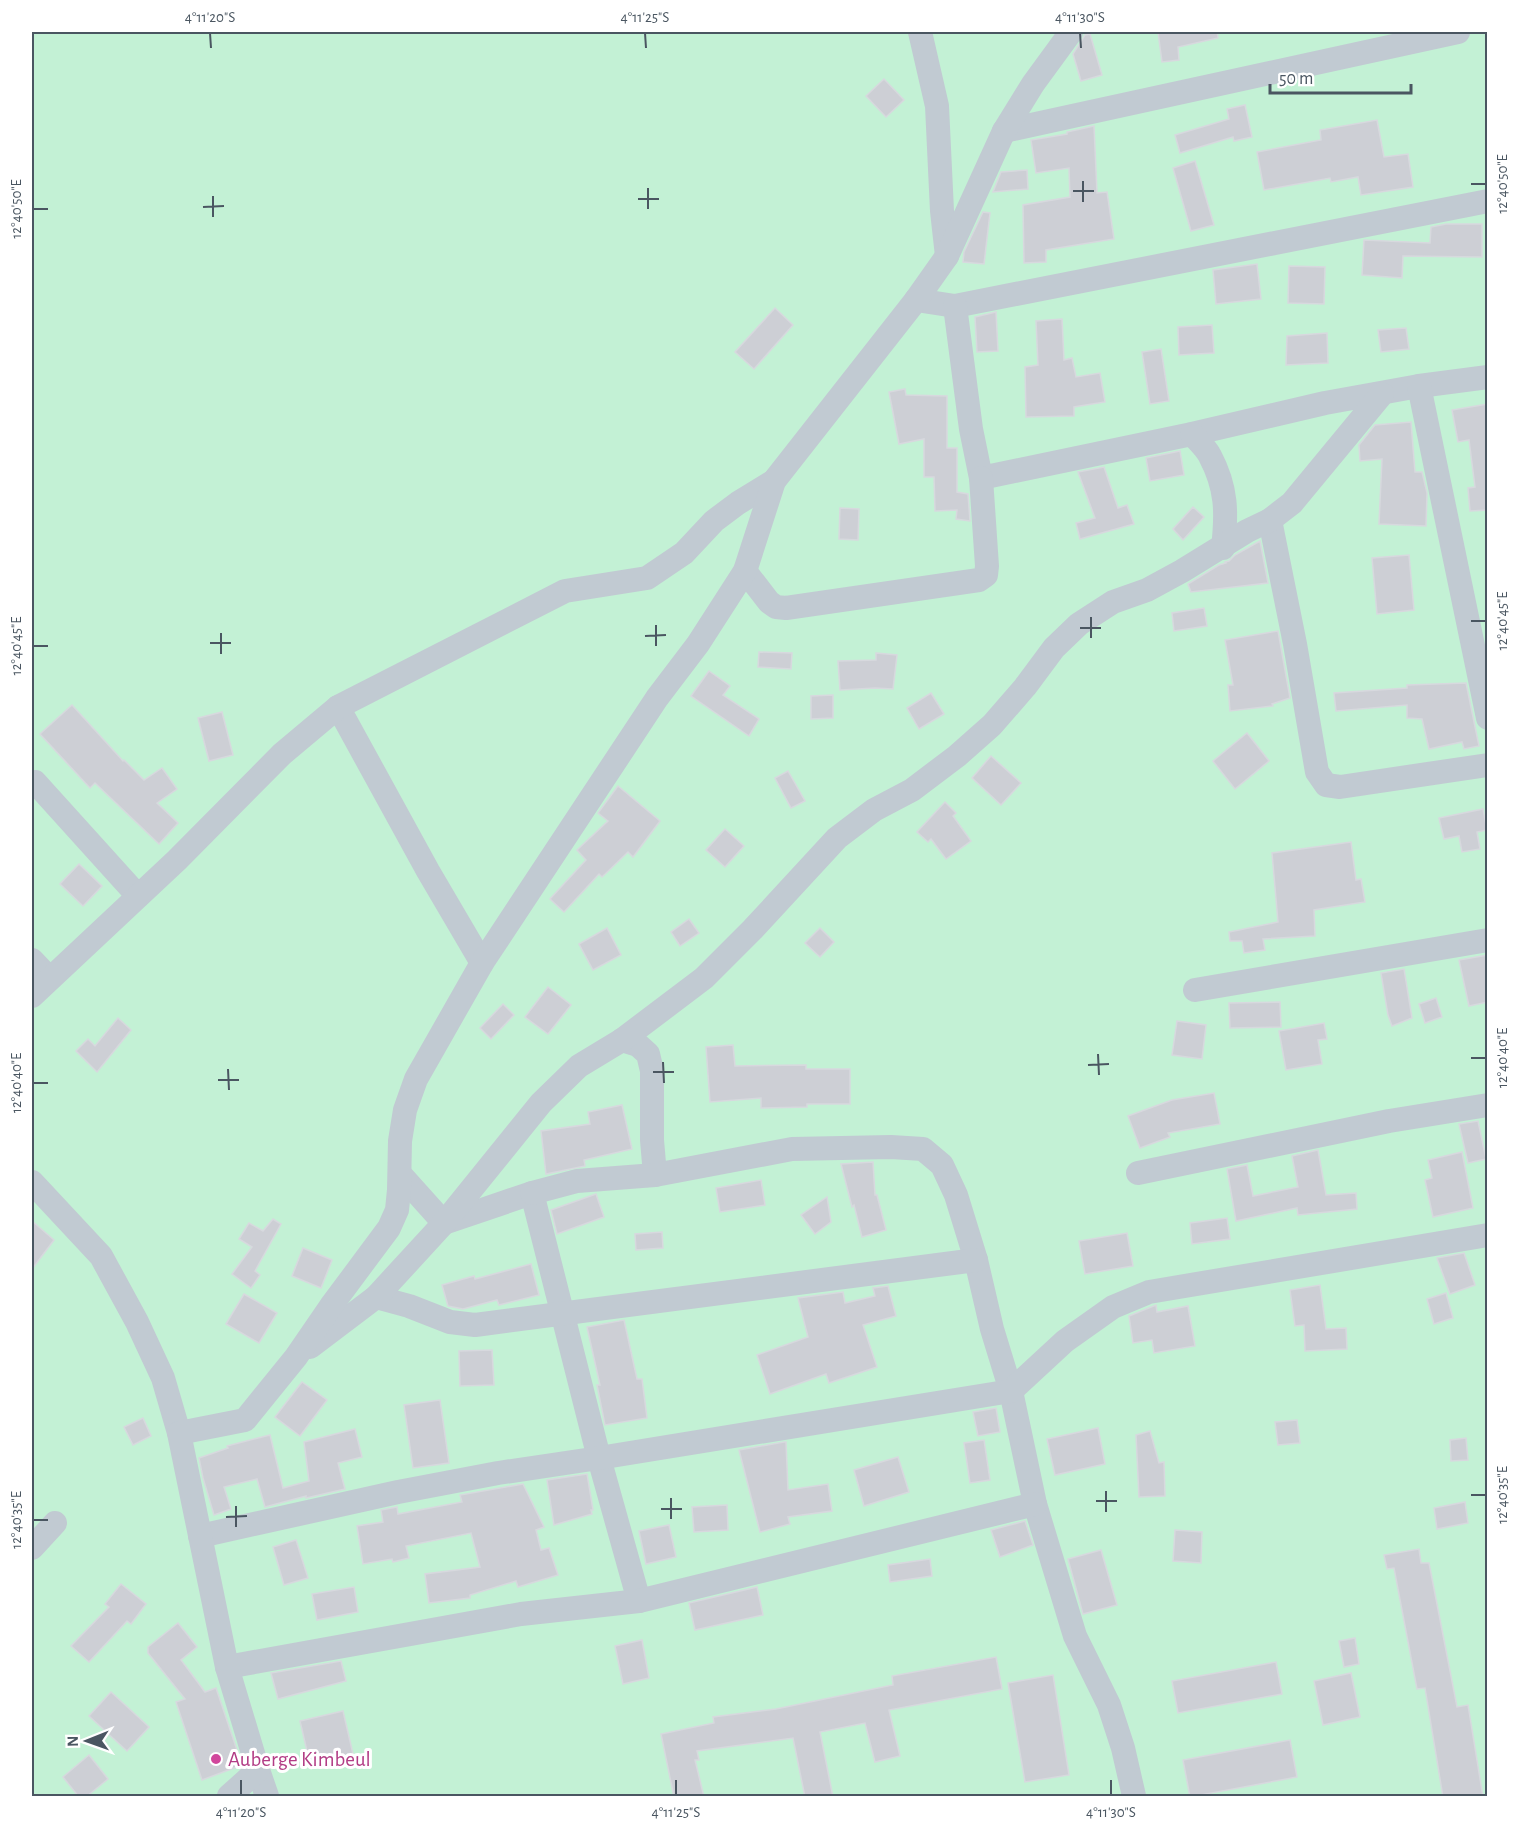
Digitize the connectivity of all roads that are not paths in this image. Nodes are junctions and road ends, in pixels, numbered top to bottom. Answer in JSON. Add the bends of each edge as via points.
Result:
{"nodes":[{"id":1,"x":920,"y":32,"type":"edge"},
{"id":2,"x":1071,"y":32,"type":"edge"},
{"id":3,"x":1458,"y":32,"type":"edge"},
{"id":4,"x":1004,"y":131,"type":"junction"},
{"id":5,"x":1488,"y":201,"type":"edge"},
{"id":6,"x":947,"y":256,"type":"junction"},
{"id":7,"x":916,"y":300,"type":"junction"},
{"id":8,"x":955,"y":306,"type":"junction"},
{"id":9,"x":1488,"y":377,"type":"edge"},
{"id":10,"x":1419,"y":386,"type":"junction"},
{"id":11,"x":1382,"y":394,"type":"junction"},
{"id":12,"x":1192,"y":434,"type":"junction"},
{"id":13,"x":981,"y":478,"type":"junction"},
{"id":14,"x":774,"y":481,"type":"junction"},
{"id":15,"x":1270,"y":520,"type":"junction"},
{"id":16,"x":1223,"y":548,"type":"junction"},
{"id":17,"x":745,"y":571,"type":"junction"},
{"id":18,"x":338,"y":707,"type":"junction"},
{"id":19,"x":1488,"y":718,"type":"edge"},
{"id":20,"x":1488,"y":765,"type":"edge"},
{"id":21,"x":35,"y":782,"type":"dead end"},
{"id":22,"x":138,"y":896,"type":"junction"},
{"id":23,"x":1488,"y":940,"type":"edge"},
{"id":24,"x":32,"y":960,"type":"edge"},
{"id":25,"x":482,"y":963,"type":"junction"},
{"id":26,"x":50,"y":978,"type":"junction"},
{"id":27,"x":1195,"y":990,"type":"dead end"},
{"id":28,"x":32,"y":996,"type":"edge"},
{"id":29,"x":622,"y":1040,"type":"junction"},
{"id":30,"x":1488,"y":1105,"type":"edge"},
{"id":31,"x":1138,"y":1173,"type":"dead end"},
{"id":32,"x":400,"y":1174,"type":"junction"},
{"id":33,"x":655,"y":1175,"type":"junction"},
{"id":34,"x":32,"y":1182,"type":"edge"},
{"id":35,"x":532,"y":1193,"type":"junction"},
{"id":36,"x":444,"y":1223,"type":"junction"},
{"id":37,"x":1488,"y":1235,"type":"edge"},
{"id":38,"x":976,"y":1260,"type":"junction"},
{"id":39,"x":376,"y":1297,"type":"junction"},
{"id":40,"x":563,"y":1314,"type":"junction"},
{"id":41,"x":296,"y":1358,"type":"junction"},
{"id":42,"x":1011,"y":1391,"type":"junction"},
{"id":43,"x":179,"y":1433,"type":"junction"},
{"id":44,"x":599,"y":1458,"type":"junction"},
{"id":45,"x":1035,"y":1504,"type":"junction"},
{"id":46,"x":55,"y":1523,"type":"dead end"},
{"id":47,"x":201,"y":1536,"type":"junction"},
{"id":48,"x":32,"y":1548,"type":"edge"},
{"id":49,"x":639,"y":1600,"type":"junction"},
{"id":50,"x":227,"y":1666,"type":"junction"},
{"id":51,"x":258,"y":1770,"type":"junction"},
{"id":52,"x":229,"y":1797,"type":"edge"},
{"id":53,"x":267,"y":1797,"type":"edge"},
{"id":54,"x":1134,"y":1797,"type":"edge"}],
"edges":[{"from":1,"to":6,"type":"street","via":[[937,106]]},
{"from":2,"to":4,"type":"street"},
{"from":3,"to":4,"type":"street"},
{"from":4,"to":6,"type":"street"},
{"from":5,"to":8,"type":"street"},
{"from":6,"to":7,"type":"street"},
{"from":7,"to":8,"type":"street"},
{"from":7,"to":14,"type":"street"},
{"from":8,"to":13,"type":"street"},
{"from":9,"to":10,"type":"street"},
{"from":10,"to":11,"type":"street"},
{"from":10,"to":19,"type":"street"},
{"from":11,"to":12,"type":"street"},
{"from":11,"to":15,"type":"street","via":[[1292,503]]},
{"from":12,"to":13,"type":"street"},
{"from":12,"to":16,"type":"street","via":[[1209,455],[1224,492]]},
{"from":13,"to":17,"type":"street","via":[[987,566],[986,575],[979,580],[776,608]]},
{"from":14,"to":17,"type":"street"},
{"from":14,"to":18,"type":"street","via":[[714,521],[684,553],[647,578],[565,591]]},
{"from":15,"to":16,"type":"street"},
{"from":15,"to":20,"type":"street","via":[[1317,772],[1326,785],[1340,787]]},
{"from":16,"to":29,"type":"street","via":[[1147,590],[1113,602],[1079,624],[1054,648],[992,725],[912,790],[874,810],[837,838],[704,978]]},
{"from":17,"to":25,"type":"street"},
{"from":18,"to":22,"type":"street","via":[[282,754]]},
{"from":18,"to":25,"type":"street"},
{"from":21,"to":22,"type":"street"},
{"from":22,"to":26,"type":"street"},
{"from":23,"to":27,"type":"street"},
{"from":24,"to":26,"type":"street"},
{"from":25,"to":32,"type":"street","via":[[416,1079],[405,1110]]},
{"from":26,"to":28,"type":"street"},
{"from":29,"to":33,"type":"street","via":[[638,1045],[648,1054],[652,1071]]},
{"from":29,"to":36,"type":"street","via":[[579,1066],[541,1103]]},
{"from":30,"to":31,"type":"street","via":[[1389,1121]]},
{"from":32,"to":36,"type":"street"},
{"from":32,"to":41,"type":"street","via":[[397,1210],[389,1228]]},
{"from":33,"to":35,"type":"street","via":[[577,1181]]},
{"from":33,"to":38,"type":"street","via":[[792,1149],[923,1149],[942,1165],[956,1195]]},
{"from":34,"to":43,"type":"street","via":[[101,1256],[163,1378]]},
{"from":35,"to":36,"type":"street"},
{"from":35,"to":40,"type":"street"},
{"from":36,"to":39,"type":"street"},
{"from":37,"to":42,"type":"street","via":[[1149,1292],[1113,1307],[1065,1341]]},
{"from":38,"to":40,"type":"street"},
{"from":38,"to":42,"type":"street"},
{"from":39,"to":40,"type":"street","via":[[450,1322],[475,1325]]},
{"from":39,"to":41,"type":"street"},
{"from":40,"to":44,"type":"street"},
{"from":41,"to":43,"type":"street","via":[[244,1420]]},
{"from":42,"to":44,"type":"street"},
{"from":42,"to":45,"type":"street"},
{"from":43,"to":47,"type":"street"},
{"from":44,"to":47,"type":"street","via":[[398,1492]]},
{"from":44,"to":49,"type":"street"},
{"from":45,"to":49,"type":"street"},
{"from":45,"to":54,"type":"street","via":[[1075,1636],[1109,1705]]},
{"from":46,"to":48,"type":"street"},
{"from":47,"to":50,"type":"street"},
{"from":49,"to":50,"type":"street","via":[[521,1614]]},
{"from":50,"to":51,"type":"street"},
{"from":51,"to":52,"type":"street"},
{"from":51,"to":53,"type":"street"}]}
